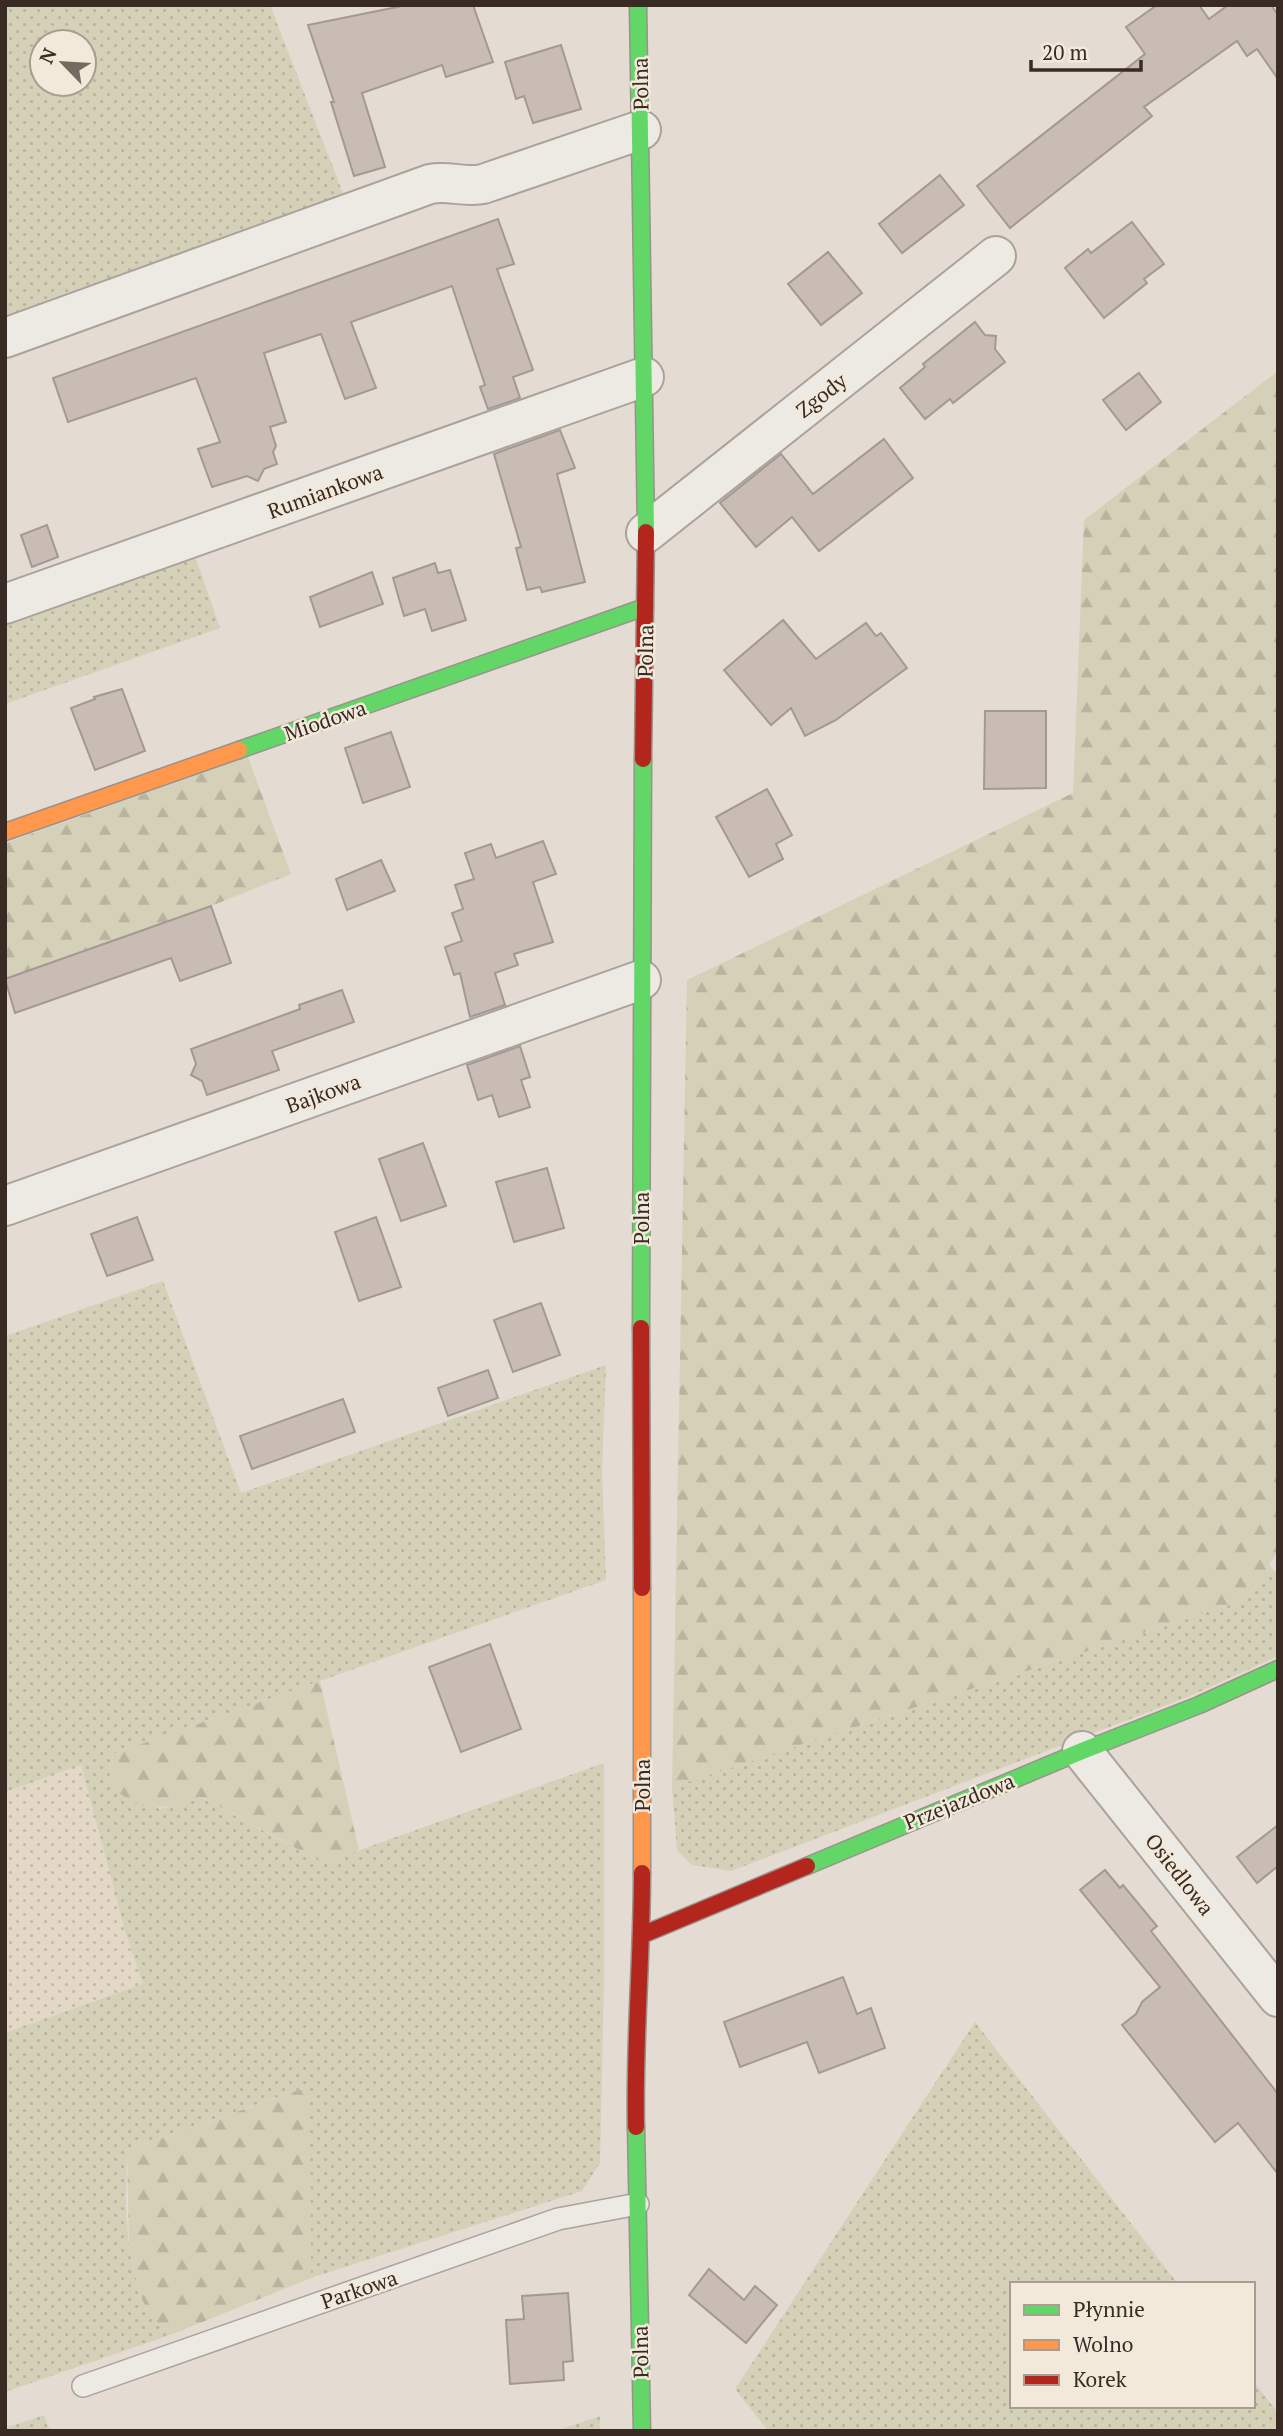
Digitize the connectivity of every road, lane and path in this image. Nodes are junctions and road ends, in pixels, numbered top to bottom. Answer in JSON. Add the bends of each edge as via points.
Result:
{"nodes":[{"id":1,"x":638,"y":5,"type":"edge"},
{"id":2,"x":641,"y":130,"type":"junction"},
{"id":3,"x":996,"y":256,"type":"dead end"},
{"id":4,"x":5,"y":338,"type":"edge"},
{"id":5,"x":644,"y":377,"type":"junction"},
{"id":6,"x":646,"y":533,"type":"junction"},
{"id":7,"x":5,"y":604,"type":"edge"},
{"id":8,"x":645,"y":607,"type":"junction"},
{"id":9,"x":5,"y":832,"type":"edge"},
{"id":10,"x":641,"y":980,"type":"junction"},
{"id":11,"x":5,"y":1206,"type":"edge"},
{"id":12,"x":1278,"y":1669,"type":"edge"},
{"id":13,"x":1082,"y":1751,"type":"junction"},
{"id":14,"x":642,"y":1935,"type":"junction"},
{"id":15,"x":1278,"y":1997,"type":"edge"},
{"id":16,"x":638,"y":2204,"type":"junction"},
{"id":17,"x":83,"y":2386,"type":"dead end"},
{"id":18,"x":642,"y":2431,"type":"edge"}],
"edges":[{"from":1,"to":2,"type":"street","name":"Polna"},
{"from":2,"to":4,"type":"street","via":[[483,184],[430,184]]},
{"from":2,"to":5,"type":"street","name":"Polna"},
{"from":3,"to":6,"type":"street","name":"Zgody"},
{"from":5,"to":6,"type":"street","name":"Polna"},
{"from":5,"to":7,"type":"street","name":"Rumiankowa"},
{"from":6,"to":8,"type":"street","name":"Polna"},
{"from":8,"to":9,"type":"street","name":"Miodowa"},
{"from":8,"to":10,"type":"street","name":"Polna"},
{"from":10,"to":11,"type":"street","name":"Bajkowa"},
{"from":10,"to":14,"type":"street","name":"Polna"},
{"from":12,"to":13,"type":"street","name":"Przejazdowa"},
{"from":13,"to":14,"type":"street","name":"Przejazdowa"},
{"from":13,"to":15,"type":"street","name":"Osiedlowa"},
{"from":14,"to":16,"type":"street","name":"Polna","via":[[635,2080]]},
{"from":16,"to":17,"type":"lane","name":"Parkowa","via":[[558,2219]]},
{"from":16,"to":18,"type":"street","name":"Polna"}]}
